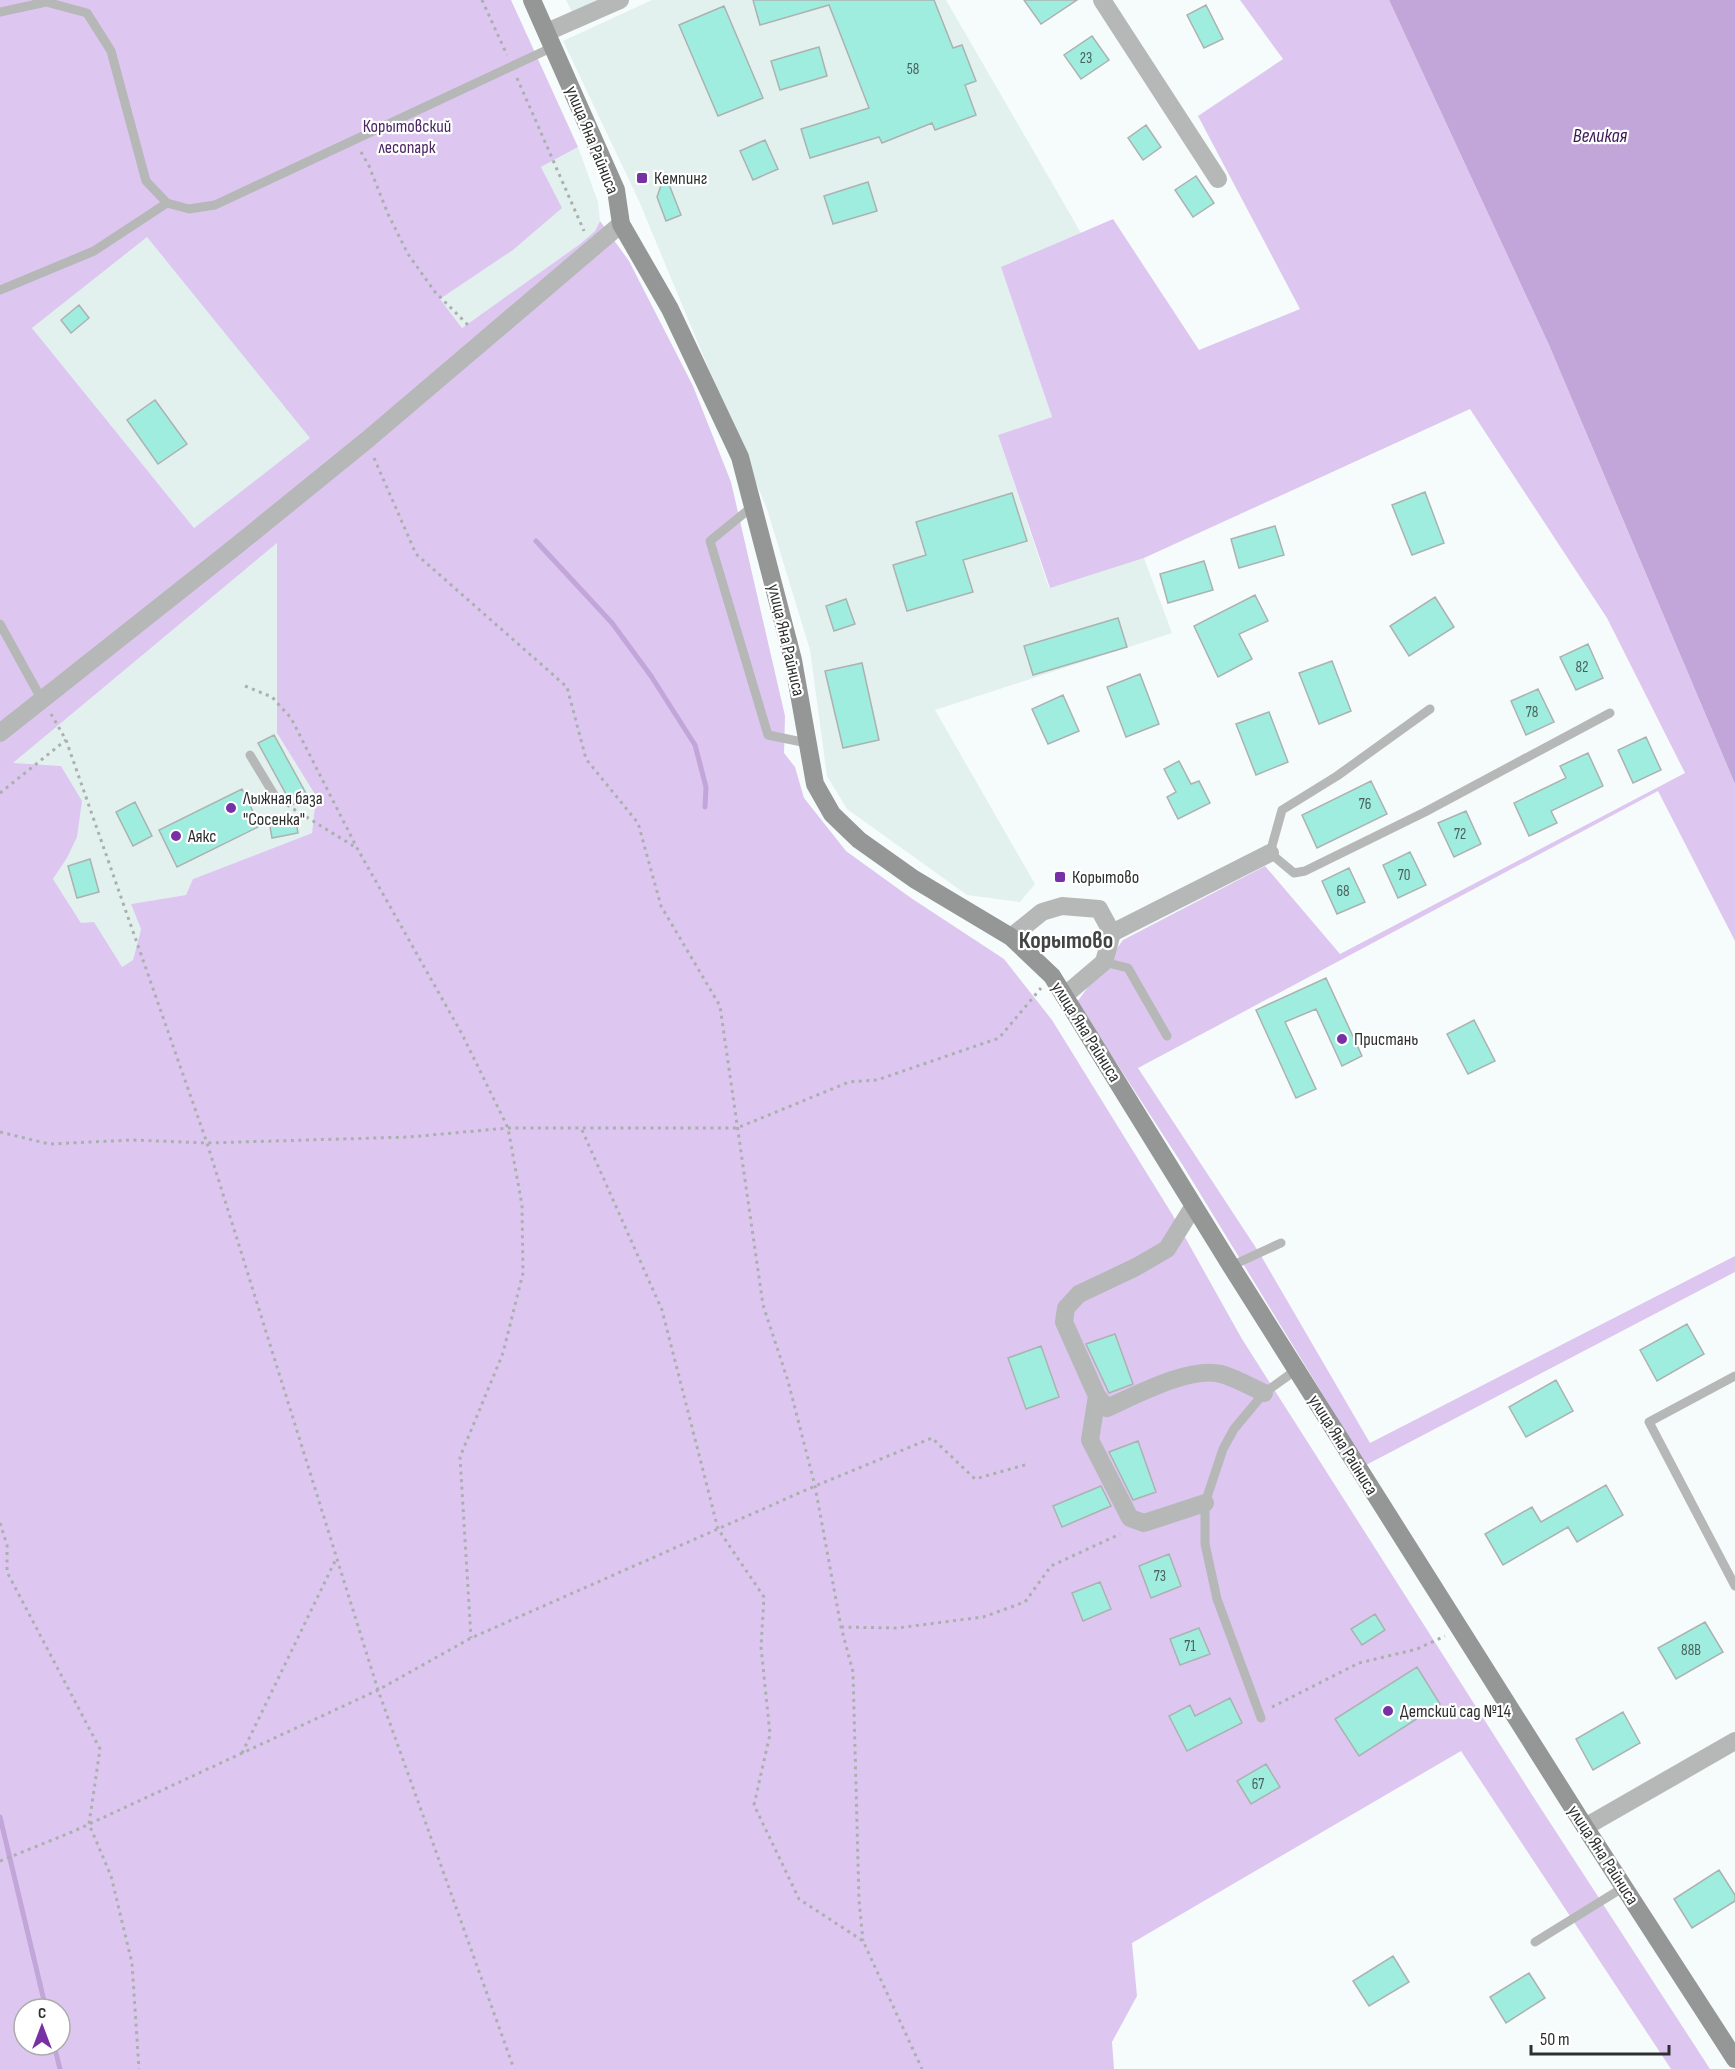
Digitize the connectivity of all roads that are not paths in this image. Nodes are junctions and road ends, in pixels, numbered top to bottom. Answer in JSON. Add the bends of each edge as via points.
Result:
{"nodes":[{"id":1,"x":532,"y":0,"type":"edge"},
{"id":2,"x":620,"y":0,"type":"edge"},
{"id":3,"x":1102,"y":0,"type":"edge"},
{"id":4,"x":0,"y":12,"type":"edge"},
{"id":5,"x":550,"y":39,"type":"junction"},
{"id":6,"x":1218,"y":179,"type":"dead end"},
{"id":7,"x":166,"y":203,"type":"junction"},
{"id":8,"x":621,"y":224,"type":"junction"},
{"id":9,"x":0,"y":290,"type":"edge"},
{"id":10,"x":753,"y":506,"type":"junction"},
{"id":11,"x":0,"y":624,"type":"edge"},
{"id":12,"x":42,"y":699,"type":"junction"},
{"id":13,"x":1430,"y":709,"type":"dead end"},
{"id":14,"x":1610,"y":713,"type":"dead end"},
{"id":15,"x":0,"y":733,"type":"edge"},
{"id":16,"x":807,"y":743,"type":"junction"},
{"id":17,"x":250,"y":755,"type":"dead end"},
{"id":18,"x":276,"y":798,"type":"road end"},
{"id":19,"x":1270,"y":853,"type":"junction"},
{"id":20,"x":1112,"y":933,"type":"junction"},
{"id":21,"x":1011,"y":937,"type":"junction"},
{"id":22,"x":1104,"y":962,"type":"junction"},
{"id":23,"x":1064,"y":996,"type":"junction"},
{"id":24,"x":1167,"y":1036,"type":"dead end"},
{"id":25,"x":1193,"y":1207,"type":"junction"},
{"id":26,"x":1281,"y":1243,"type":"dead end"},
{"id":27,"x":1230,"y":1266,"type":"junction"},
{"id":28,"x":1296,"y":1370,"type":"junction"},
{"id":29,"x":1735,"y":1376,"type":"edge"},
{"id":30,"x":1264,"y":1393,"type":"junction"},
{"id":31,"x":1097,"y":1396,"type":"junction"},
{"id":32,"x":1205,"y":1503,"type":"junction"},
{"id":33,"x":1735,"y":1586,"type":"edge"},
{"id":34,"x":1260,"y":1716,"type":"road end"},
{"id":35,"x":1735,"y":1741,"type":"edge"},
{"id":36,"x":1585,"y":1827,"type":"junction"},
{"id":37,"x":1624,"y":1887,"type":"junction"},
{"id":38,"x":1535,"y":1942,"type":"dead end"},
{"id":39,"x":1735,"y":2059,"type":"edge"}],
"edges":[{"from":1,"to":5,"type":"street","name":"улица Яна Райниса"},
{"from":2,"to":5,"type":"street"},
{"from":3,"to":6,"type":"street"},
{"from":4,"to":7,"type":"lane","via":[[46,2],[87,13],[111,51],[146,181]]},
{"from":5,"to":7,"type":"lane","via":[[512,66],[215,206],[189,209]]},
{"from":5,"to":8,"type":"street","name":"улица Яна Райниса","via":[[616,190]]},
{"from":7,"to":9,"type":"lane","via":[[94,251]]},
{"from":8,"to":10,"type":"street","name":"улица Яна Райниса","via":[[670,309],[740,457]]},
{"from":8,"to":12,"type":"street","via":[[367,440]]},
{"from":10,"to":16,"type":"street","name":"улица Яна Райниса","via":[[793,660]]},
{"from":10,"to":16,"type":"lane","via":[[710,541],[768,735]]},
{"from":11,"to":12,"type":"lane"},
{"from":12,"to":15,"type":"street"},
{"from":13,"to":19,"type":"lane","via":[[1282,810]]},
{"from":14,"to":19,"type":"lane","via":[[1305,871],[1294,873]]},
{"from":16,"to":21,"type":"street","name":"улица Яна Райниса","via":[[815,784],[832,814],[859,840],[914,879]]},
{"from":17,"to":18,"type":"lane"},
{"from":19,"to":20,"type":"street"},
{"from":20,"to":21,"type":"street","via":[[1099,909],[1062,906],[1042,912]]},
{"from":20,"to":22,"type":"street"},
{"from":21,"to":23,"type":"street","name":"улица Яна Райниса","via":[[1052,976]]},
{"from":22,"to":23,"type":"street"},
{"from":22,"to":24,"type":"lane","via":[[1128,968]]},
{"from":23,"to":25,"type":"street","name":"улица Яна Райниса"},
{"from":25,"to":27,"type":"street","name":"улица Яна Райниса"},
{"from":25,"to":31,"type":"street","via":[[1167,1249],[1079,1294],[1066,1308],[1064,1322]]},
{"from":26,"to":27,"type":"lane"},
{"from":27,"to":28,"type":"street","name":"улица Яна Райниса"},
{"from":28,"to":30,"type":"lane"},
{"from":28,"to":36,"type":"street","name":"улица Яна Райниса"},
{"from":29,"to":33,"type":"lane","via":[[1649,1422]]},
{"from":30,"to":31,"type":"street","via":[[1222,1374],[1202,1372],[1158,1385],[1107,1408]]},
{"from":30,"to":32,"type":"lane","via":[[1223,1449]]},
{"from":31,"to":32,"type":"street","via":[[1090,1440],[1130,1518],[1144,1522]]},
{"from":32,"to":34,"type":"lane","via":[[1205,1544],[1217,1599]]},
{"from":35,"to":36,"type":"street"},
{"from":36,"to":37,"type":"street","name":"улица Яна Райниса"},
{"from":37,"to":38,"type":"lane"},
{"from":37,"to":39,"type":"street","name":"улица Яна Райниса"}]}
